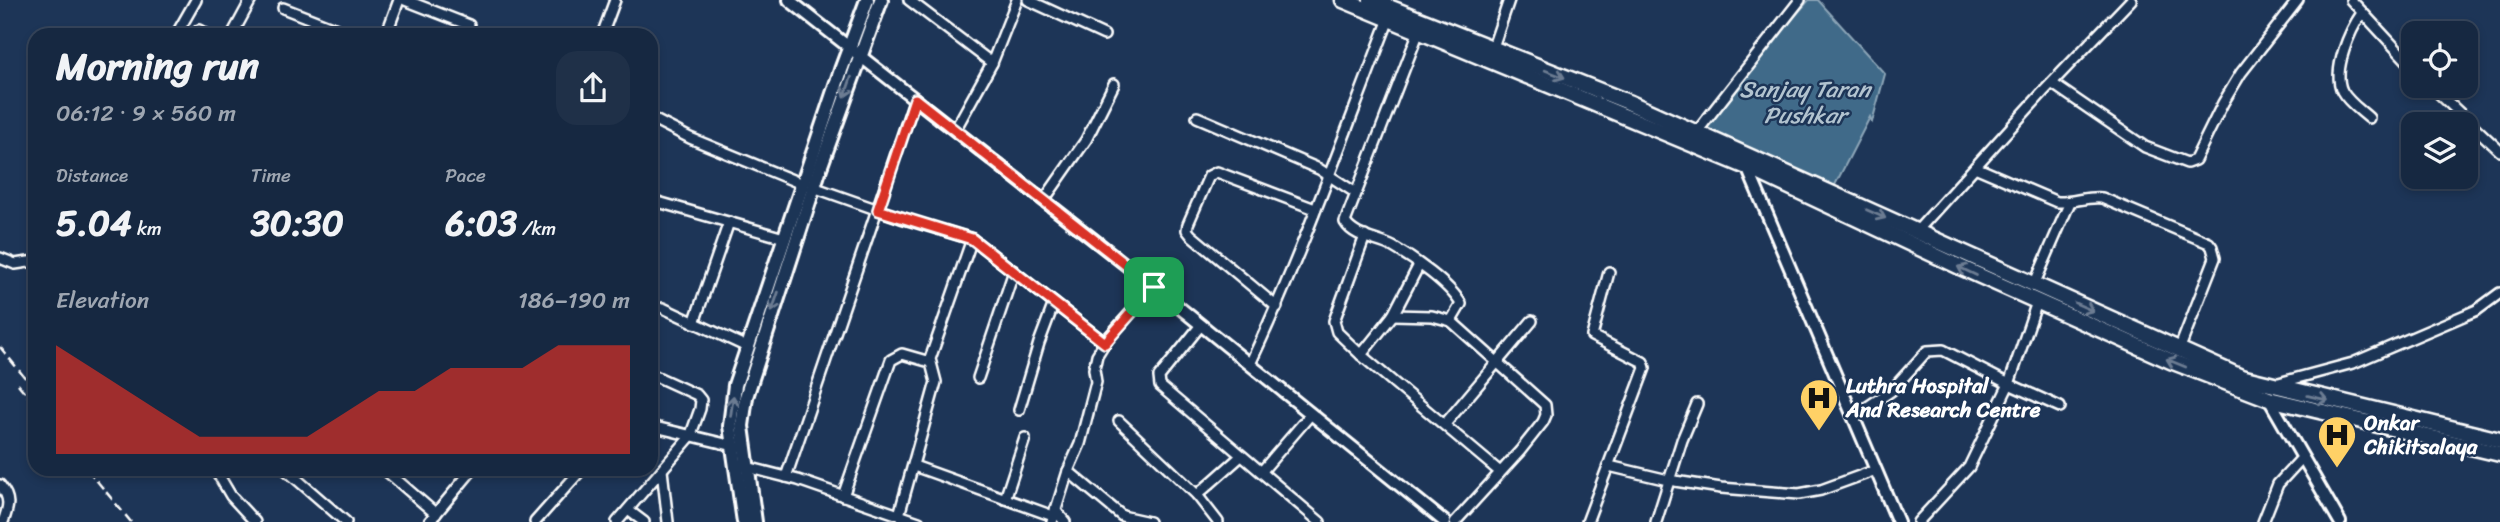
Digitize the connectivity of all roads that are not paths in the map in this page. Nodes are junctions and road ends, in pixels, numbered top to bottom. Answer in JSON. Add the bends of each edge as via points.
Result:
{"nodes":[{"id":1,"x":196,"y":0,"type":"edge"},
{"id":2,"x":250,"y":0,"type":"edge"},
{"id":3,"x":399,"y":0,"type":"edge"},
{"id":4,"x":405,"y":0,"type":"edge"},
{"id":5,"x":615,"y":0,"type":"edge"},
{"id":6,"x":789,"y":0,"type":"edge"},
{"id":7,"x":867,"y":0,"type":"edge"},
{"id":8,"x":881,"y":0,"type":"edge"},
{"id":9,"x":909,"y":0,"type":"edge"},
{"id":10,"x":1017,"y":0,"type":"edge"},
{"id":11,"x":1028,"y":0,"type":"edge"},
{"id":12,"x":1343,"y":0,"type":"edge"},
{"id":13,"x":1371,"y":0,"type":"edge"},
{"id":14,"x":1509,"y":0,"type":"edge"},
{"id":15,"x":1800,"y":0,"type":"edge"},
{"id":16,"x":2131,"y":0,"type":"edge"},
{"id":17,"x":2298,"y":0,"type":"edge"},
{"id":18,"x":2351,"y":0,"type":"edge"},
{"id":19,"x":800,"y":4,"type":"edge"},
{"id":20,"x":283,"y":8,"type":"dead end"},
{"id":21,"x":2362,"y":13,"type":"junction"},
{"id":22,"x":1389,"y":19,"type":"junction"},
{"id":23,"x":468,"y":25,"type":"dead end"},
{"id":24,"x":180,"y":28,"type":"edge"},
{"id":25,"x":236,"y":28,"type":"edge"},
{"id":26,"x":334,"y":28,"type":"edge"},
{"id":27,"x":389,"y":28,"type":"edge"},
{"id":28,"x":605,"y":28,"type":"edge"},
{"id":29,"x":1419,"y":31,"type":"junction"},
{"id":30,"x":1104,"y":35,"type":"dead end"},
{"id":31,"x":854,"y":50,"type":"junction"},
{"id":32,"x":2401,"y":54,"type":"edge"},
{"id":33,"x":1490,"y":55,"type":"junction"},
{"id":34,"x":992,"y":63,"type":"junction"},
{"id":35,"x":1114,"y":84,"type":"dead end"},
{"id":36,"x":2053,"y":84,"type":"junction"},
{"id":37,"x":2444,"y":98,"type":"edge"},
{"id":38,"x":915,"y":99,"type":"junction"},
{"id":39,"x":1197,"y":117,"type":"dead end"},
{"id":40,"x":2369,"y":118,"type":"dead end"},
{"id":41,"x":658,"y":122,"type":"edge"},
{"id":42,"x":955,"y":130,"type":"junction"},
{"id":43,"x":1696,"y":133,"type":"junction"},
{"id":44,"x":2500,"y":151,"type":"edge"},
{"id":45,"x":1747,"y":167,"type":"junction"},
{"id":46,"x":1975,"y":167,"type":"junction"},
{"id":47,"x":1328,"y":174,"type":"junction"},
{"id":48,"x":808,"y":186,"type":"junction"},
{"id":49,"x":1356,"y":193,"type":"junction"},
{"id":50,"x":1044,"y":200,"type":"junction"},
{"id":51,"x":658,"y":202,"type":"edge"},
{"id":52,"x":2070,"y":202,"type":"junction"},
{"id":53,"x":1315,"y":209,"type":"junction"},
{"id":54,"x":878,"y":210,"type":"junction"},
{"id":55,"x":729,"y":222,"type":"junction"},
{"id":56,"x":1916,"y":232,"type":"junction"},
{"id":57,"x":1365,"y":236,"type":"junction"},
{"id":58,"x":784,"y":238,"type":"junction"},
{"id":59,"x":972,"y":239,"type":"junction"},
{"id":60,"x":0,"y":258,"type":"edge"},
{"id":61,"x":28,"y":262,"type":"edge"},
{"id":62,"x":1419,"y":265,"type":"junction"},
{"id":63,"x":1014,"y":271,"type":"junction"},
{"id":64,"x":1609,"y":272,"type":"dead end"},
{"id":65,"x":2034,"y":285,"type":"junction"},
{"id":66,"x":1154,"y":287,"type":"junction"},
{"id":67,"x":2500,"y":293,"type":"edge"},
{"id":68,"x":2037,"y":302,"type":"junction"},
{"id":69,"x":1054,"y":303,"type":"junction"},
{"id":70,"x":1277,"y":307,"type":"junction"},
{"id":71,"x":663,"y":309,"type":"dead end"},
{"id":72,"x":1393,"y":315,"type":"junction"},
{"id":73,"x":1451,"y":321,"type":"junction"},
{"id":74,"x":1532,"y":321,"type":"dead end"},
{"id":75,"x":694,"y":323,"type":"junction"},
{"id":76,"x":1201,"y":325,"type":"junction"},
{"id":77,"x":1105,"y":343,"type":"junction"},
{"id":78,"x":747,"y":346,"type":"junction"},
{"id":79,"x":2179,"y":349,"type":"junction"},
{"id":80,"x":1361,"y":355,"type":"junction"},
{"id":81,"x":930,"y":362,"type":"junction"},
{"id":82,"x":1497,"y":363,"type":"junction"},
{"id":83,"x":1250,"y":364,"type":"junction"},
{"id":84,"x":658,"y":377,"type":"edge"},
{"id":85,"x":978,"y":378,"type":"dead end"},
{"id":86,"x":2008,"y":384,"type":"junction"},
{"id":87,"x":2270,"y":392,"type":"junction"},
{"id":88,"x":1697,"y":404,"type":"dead end"},
{"id":89,"x":2060,"y":407,"type":"dead end"},
{"id":90,"x":1019,"y":410,"type":"dead end"},
{"id":91,"x":1311,"y":414,"type":"junction"},
{"id":92,"x":1854,"y":416,"type":"junction"},
{"id":93,"x":1119,"y":421,"type":"dead end"},
{"id":94,"x":1445,"y":424,"type":"junction"},
{"id":95,"x":658,"y":428,"type":"edge"},
{"id":96,"x":690,"y":437,"type":"junction"},
{"id":97,"x":1025,"y":438,"type":"dead end"},
{"id":98,"x":2500,"y":440,"type":"edge"},
{"id":99,"x":738,"y":447,"type":"junction"},
{"id":100,"x":2500,"y":454,"type":"edge"},
{"id":101,"x":1240,"y":457,"type":"junction"},
{"id":102,"x":2302,"y":458,"type":"junction"},
{"id":103,"x":740,"y":466,"type":"junction"},
{"id":104,"x":914,"y":466,"type":"junction"},
{"id":105,"x":1609,"y":466,"type":"junction"},
{"id":106,"x":662,"y":470,"type":"junction"},
{"id":107,"x":1876,"y":470,"type":"junction"},
{"id":108,"x":1068,"y":471,"type":"junction"},
{"id":109,"x":1262,"y":471,"type":"junction"},
{"id":110,"x":1500,"y":472,"type":"junction"},
{"id":111,"x":658,"y":475,"type":"edge"},
{"id":112,"x":219,"y":476,"type":"edge"},
{"id":113,"x":292,"y":476,"type":"edge"},
{"id":114,"x":392,"y":476,"type":"edge"},
{"id":115,"x":467,"y":476,"type":"edge"},
{"id":116,"x":576,"y":476,"type":"edge"},
{"id":117,"x":657,"y":476,"type":"edge"},
{"id":118,"x":786,"y":477,"type":"junction"},
{"id":119,"x":1668,"y":480,"type":"junction"},
{"id":120,"x":0,"y":485,"type":"edge"},
{"id":121,"x":1197,"y":495,"type":"junction"},
{"id":122,"x":843,"y":496,"type":"junction"},
{"id":123,"x":1005,"y":499,"type":"junction"},
{"id":124,"x":628,"y":510,"type":"junction"},
{"id":125,"x":436,"y":514,"type":"junction"},
{"id":126,"x":1053,"y":516,"type":"edge"},
{"id":127,"x":895,"y":517,"type":"edge"},
{"id":128,"x":335,"y":519,"type":"edge"},
{"id":129,"x":4,"y":522,"type":"edge"},
{"id":130,"x":255,"y":522,"type":"edge"},
{"id":131,"x":346,"y":522,"type":"edge"},
{"id":132,"x":429,"y":522,"type":"edge"},
{"id":133,"x":536,"y":522,"type":"edge"},
{"id":134,"x":617,"y":522,"type":"edge"},
{"id":135,"x":644,"y":522,"type":"edge"},
{"id":136,"x":668,"y":522,"type":"edge"},
{"id":137,"x":744,"y":522,"type":"edge"},
{"id":138,"x":755,"y":522,"type":"edge"},
{"id":139,"x":919,"y":522,"type":"edge"},
{"id":140,"x":1065,"y":522,"type":"edge"},
{"id":141,"x":1149,"y":522,"type":"edge"},
{"id":142,"x":1218,"y":522,"type":"edge"},
{"id":143,"x":1320,"y":522,"type":"edge"},
{"id":144,"x":1444,"y":522,"type":"edge"},
{"id":145,"x":1455,"y":522,"type":"edge"},
{"id":146,"x":1587,"y":522,"type":"edge"},
{"id":147,"x":1656,"y":522,"type":"edge"},
{"id":148,"x":1898,"y":522,"type":"edge"},
{"id":149,"x":1918,"y":522,"type":"edge"},
{"id":150,"x":2263,"y":522,"type":"edge"},
{"id":151,"x":2340,"y":522,"type":"edge"}],
"edges":[{"from":1,"to":24,"type":"street"},
{"from":2,"to":25,"type":"street"},
{"from":3,"to":27,"type":"street"},
{"from":4,"to":23,"type":"street"},
{"from":5,"to":28,"type":"street"},
{"from":6,"to":19,"type":"street"},
{"from":7,"to":31,"type":"main road"},
{"from":8,"to":31,"type":"main road"},
{"from":9,"to":34,"type":"street"},
{"from":10,"to":34,"type":"street"},
{"from":11,"to":30,"type":"street"},
{"from":12,"to":22,"type":"highway"},
{"from":13,"to":33,"type":"highway"},
{"from":14,"to":33,"type":"street"},
{"from":15,"to":43,"type":"street"},
{"from":16,"to":36,"type":"street"},
{"from":17,"to":36,"type":"street","via":[[2241,73],[2189,163],[2145,147]]},
{"from":18,"to":21,"type":"street"},
{"from":19,"to":31,"type":"street"},
{"from":20,"to":26,"type":"street"},
{"from":21,"to":32,"type":"street"},
{"from":21,"to":40,"type":"street","via":[[2347,43],[2339,79],[2345,96]]},
{"from":22,"to":29,"type":"highway"},
{"from":22,"to":47,"type":"street"},
{"from":29,"to":33,"type":"highway"},
{"from":29,"to":49,"type":"street"},
{"from":31,"to":38,"type":"street"},
{"from":31,"to":48,"type":"main road"},
{"from":33,"to":43,"type":"highway","one_way":true,"via":[[1628,102]]},
{"from":33,"to":45,"type":"highway"},
{"from":34,"to":42,"type":"street"},
{"from":35,"to":50,"type":"street","via":[[1086,140]]},
{"from":36,"to":46,"type":"street"},
{"from":37,"to":44,"type":"street"},
{"from":38,"to":42,"type":"street"},
{"from":38,"to":54,"type":"street"},
{"from":39,"to":47,"type":"street"},
{"from":41,"to":48,"type":"street"},
{"from":42,"to":50,"type":"street"},
{"from":43,"to":56,"type":"highway","one_way":true},
{"from":68,"to":45,"type":"highway","one_way":true},
{"from":45,"to":92,"type":"street"},
{"from":46,"to":52,"type":"street","via":[[2057,202]]},
{"from":46,"to":56,"type":"street"},
{"from":47,"to":49,"type":"street"},
{"from":47,"to":53,"type":"street"},
{"from":48,"to":54,"type":"street"},
{"from":48,"to":58,"type":"main road"},
{"from":48,"to":99,"type":"main road","one_way":true,"via":[[750,379]]},
{"from":49,"to":57,"type":"street","via":[[1346,222]]},
{"from":50,"to":66,"type":"street"},
{"from":51,"to":55,"type":"street"},
{"from":52,"to":65,"type":"street"},
{"from":52,"to":79,"type":"street","via":[[2102,198],[2213,247],[2215,258]]},
{"from":53,"to":70,"type":"street"},
{"from":53,"to":70,"type":"street","via":[[1217,172],[1209,176],[1188,224],[1191,235]]},
{"from":54,"to":59,"type":"street"},
{"from":54,"to":118,"type":"street"},
{"from":55,"to":58,"type":"street"},
{"from":55,"to":75,"type":"street"},
{"from":56,"to":65,"type":"highway"},
{"from":57,"to":62,"type":"street","via":[[1395,248]]},
{"from":57,"to":80,"type":"street","via":[[1334,324]]},
{"from":58,"to":78,"type":"main road"},
{"from":59,"to":63,"type":"street"},
{"from":59,"to":81,"type":"street"},
{"from":60,"to":61,"type":"street","via":[[15,264]]},
{"from":62,"to":72,"type":"street"},
{"from":62,"to":73,"type":"street","via":[[1460,301]]},
{"from":63,"to":69,"type":"street"},
{"from":63,"to":85,"type":"street"},
{"from":64,"to":105,"type":"street","via":[[1592,335],[1643,362],[1645,368]]},
{"from":65,"to":79,"type":"highway","one_way":true},
{"from":66,"to":76,"type":"street"},
{"from":66,"to":77,"type":"street"},
{"from":67,"to":87,"type":"street","via":[[2477,310],[2353,363]]},
{"from":68,"to":86,"type":"street"},
{"from":87,"to":68,"type":"highway","one_way":true,"via":[[2173,362]]},
{"from":69,"to":77,"type":"street"},
{"from":69,"to":90,"type":"street"},
{"from":70,"to":83,"type":"street"},
{"from":71,"to":75,"type":"street"},
{"from":72,"to":73,"type":"street"},
{"from":72,"to":80,"type":"street"},
{"from":73,"to":82,"type":"street"},
{"from":74,"to":82,"type":"street"},
{"from":75,"to":78,"type":"street"},
{"from":76,"to":83,"type":"street"},
{"from":76,"to":101,"type":"street","via":[[1159,383]]},
{"from":77,"to":108,"type":"street","via":[[1095,362],[1096,382]]},
{"from":99,"to":78,"type":"main road","one_way":true,"via":[[731,406]]},
{"from":79,"to":87,"type":"highway"},
{"from":80,"to":94,"type":"street"},
{"from":81,"to":104,"type":"street","via":[[936,382]]},
{"from":81,"to":122,"type":"street","via":[[902,354],[891,360]]},
{"from":82,"to":94,"type":"street"},
{"from":82,"to":110,"type":"street","via":[[1545,405],[1546,415]]},
{"from":83,"to":91,"type":"street"},
{"from":84,"to":96,"type":"street","via":[[699,397],[700,409]]},
{"from":86,"to":89,"type":"street"},
{"from":86,"to":92,"type":"street","via":[[1943,350],[1927,351],[1891,391]]},
{"from":86,"to":149,"type":"street","via":[[1965,474]]},
{"from":87,"to":98,"type":"highway","one_way":true},
{"from":87,"to":100,"type":"highway"},
{"from":87,"to":102,"type":"street"},
{"from":88,"to":119,"type":"street"},
{"from":91,"to":109,"type":"street"},
{"from":91,"to":144,"type":"street"},
{"from":92,"to":107,"type":"street"},
{"from":93,"to":121,"type":"street"},
{"from":94,"to":110,"type":"street"},
{"from":95,"to":96,"type":"street"},
{"from":96,"to":99,"type":"street"},
{"from":96,"to":106,"type":"street"},
{"from":97,"to":123,"type":"street"},
{"from":99,"to":103,"type":"main road"},
{"from":101,"to":109,"type":"street"},
{"from":101,"to":121,"type":"street"},
{"from":102,"to":150,"type":"street","via":[[2278,484]]},
{"from":102,"to":151,"type":"street"},
{"from":103,"to":118,"type":"street"},
{"from":103,"to":137,"type":"main road"},
{"from":103,"to":138,"type":"main road"},
{"from":104,"to":123,"type":"street"},
{"from":104,"to":127,"type":"street"},
{"from":105,"to":119,"type":"street"},
{"from":105,"to":146,"type":"street"},
{"from":106,"to":111,"type":"street"},
{"from":106,"to":136,"type":"street"},
{"from":107,"to":119,"type":"street","via":[[1799,494]]},
{"from":107,"to":148,"type":"street"},
{"from":108,"to":126,"type":"street"},
{"from":108,"to":141,"type":"street","via":[[1122,516]]},
{"from":109,"to":143,"type":"street"},
{"from":110,"to":145,"type":"street"},
{"from":112,"to":130,"type":"street"},
{"from":113,"to":128,"type":"street"},
{"from":114,"to":125,"type":"street"},
{"from":115,"to":125,"type":"street"},
{"from":116,"to":133,"type":"street"},
{"from":117,"to":124,"type":"street"},
{"from":118,"to":122,"type":"street"},
{"from":119,"to":147,"type":"street"},
{"from":120,"to":129,"type":"street","via":[[9,500]]},
{"from":121,"to":142,"type":"street"},
{"from":122,"to":127,"type":"street"},
{"from":123,"to":126,"type":"street"},
{"from":124,"to":134,"type":"street"},
{"from":124,"to":135,"type":"street"},
{"from":125,"to":132,"type":"street"},
{"from":126,"to":140,"type":"street"},
{"from":127,"to":139,"type":"street"},
{"from":128,"to":131,"type":"street"}]}
